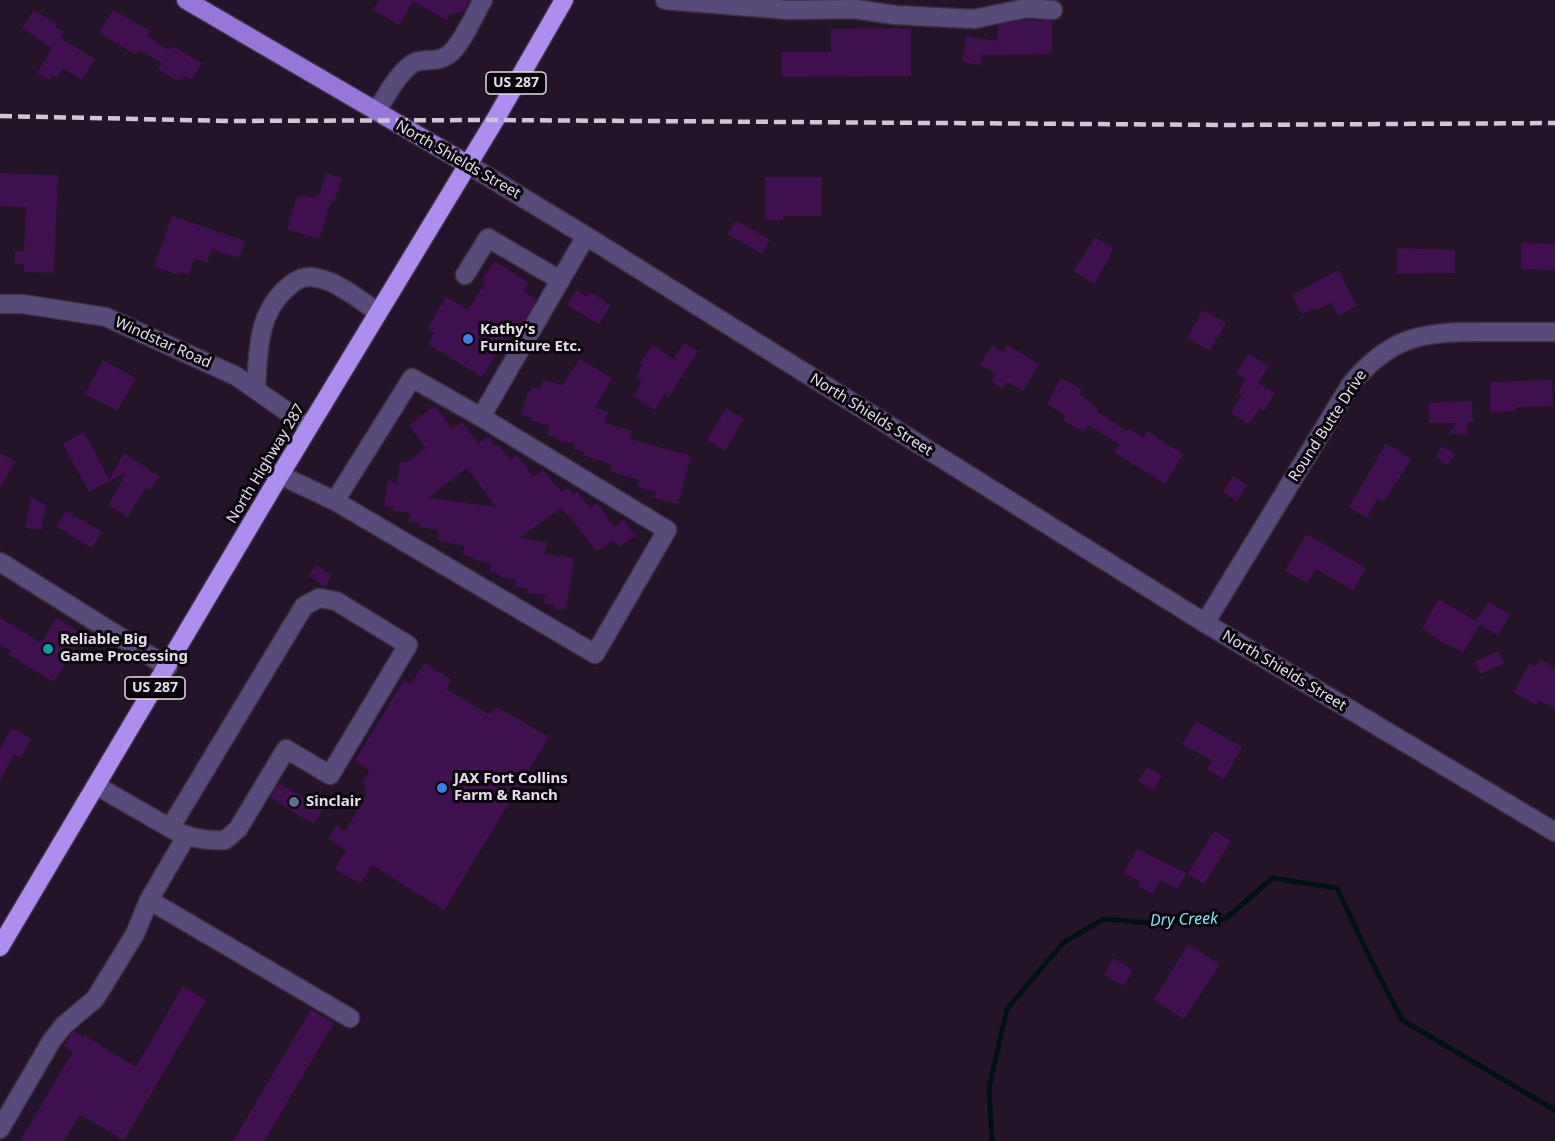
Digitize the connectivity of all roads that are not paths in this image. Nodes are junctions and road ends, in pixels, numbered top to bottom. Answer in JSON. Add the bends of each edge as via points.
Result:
{"nodes":[{"id":1,"x":186,"y":0,"type":"edge"},
{"id":2,"x":483,"y":0,"type":"edge"},
{"id":3,"x":564,"y":0,"type":"edge"},
{"id":4,"x":665,"y":0,"type":"edge"},
{"id":5,"x":1053,"y":10,"type":"dead end"},
{"id":6,"x":376,"y":112,"type":"junction"},
{"id":7,"x":467,"y":164,"type":"junction"},
{"id":8,"x":586,"y":236,"type":"junction"},
{"id":9,"x":465,"y":275,"type":"dead end"},
{"id":10,"x":560,"y":280,"type":"junction"},
{"id":11,"x":0,"y":304,"type":"edge"},
{"id":12,"x":378,"y":312,"type":"junction"},
{"id":13,"x":1555,"y":332,"type":"edge"},
{"id":14,"x":256,"y":390,"type":"junction"},
{"id":15,"x":481,"y":417,"type":"junction"},
{"id":16,"x":309,"y":427,"type":"junction"},
{"id":17,"x":280,"y":475,"type":"junction"},
{"id":18,"x":335,"y":501,"type":"junction"},
{"id":19,"x":0,"y":562,"type":"edge"},
{"id":20,"x":1205,"y":623,"type":"junction"},
{"id":21,"x":168,"y":667,"type":"junction"},
{"id":22,"x":97,"y":786,"type":"junction"},
{"id":23,"x":170,"y":828,"type":"junction"},
{"id":24,"x":1555,"y":832,"type":"edge"},
{"id":25,"x":187,"y":835,"type":"junction"},
{"id":26,"x":149,"y":900,"type":"junction"},
{"id":27,"x":0,"y":947,"type":"edge"},
{"id":28,"x":350,"y":1018,"type":"dead end"},
{"id":29,"x":0,"y":1129,"type":"edge"}],
"edges":[{"from":1,"to":6,"type":"main road","name":"North Shields Street"},
{"from":2,"to":6,"type":"street","via":[[454,49],[446,57],[410,64]]},
{"from":3,"to":7,"type":"highway","name":"North Highway 287","number":"US 287"},
{"from":4,"to":5,"type":"street","via":[[974,19],[1027,8]]},
{"from":6,"to":7,"type":"main road","name":"North Shields Street"},
{"from":7,"to":8,"type":"street","name":"North Shields Street"},
{"from":7,"to":12,"type":"highway","name":"North Highway 287","number":"US 287"},
{"from":8,"to":10,"type":"street"},
{"from":8,"to":20,"type":"street","name":"North Shields Street"},
{"from":9,"to":10,"type":"street","via":[[488,238]]},
{"from":10,"to":15,"type":"street"},
{"from":11,"to":14,"type":"street","name":"Windstar Road","via":[[106,317],[236,376]]},
{"from":12,"to":14,"type":"street","via":[[333,283],[304,277],[293,282],[278,295],[264,318],[258,342]]},
{"from":12,"to":16,"type":"highway","name":"North Highway 287","number":"US 287"},
{"from":13,"to":20,"type":"street","name":"Round Butte Drive","via":[[1426,334],[1386,351],[1366,366],[1351,384]]},
{"from":14,"to":16,"type":"street","name":"Windstar Road"},
{"from":15,"to":18,"type":"street","via":[[412,378]]},
{"from":15,"to":18,"type":"street","via":[[667,530],[595,654]]},
{"from":16,"to":17,"type":"highway","name":"North Highway 287","number":"US 287"},
{"from":17,"to":18,"type":"street"},
{"from":17,"to":21,"type":"highway","name":"North Highway 287","number":"US 287"},
{"from":19,"to":21,"type":"street"},
{"from":20,"to":24,"type":"street","name":"North Shields Street"},
{"from":21,"to":22,"type":"highway","name":"North Highway 287","number":"US 287"},
{"from":22,"to":23,"type":"street"},
{"from":22,"to":27,"type":"highway","name":"North Highway 287","number":"US 287"},
{"from":23,"to":25,"type":"street"},
{"from":23,"to":25,"type":"street","via":[[304,606],[319,598],[336,601],[408,645],[330,775],[286,749],[238,829],[225,840],[204,841]]},
{"from":25,"to":26,"type":"street"},
{"from":26,"to":28,"type":"street"},
{"from":26,"to":29,"type":"street","via":[[135,934],[95,999],[52,1040]]}]}
